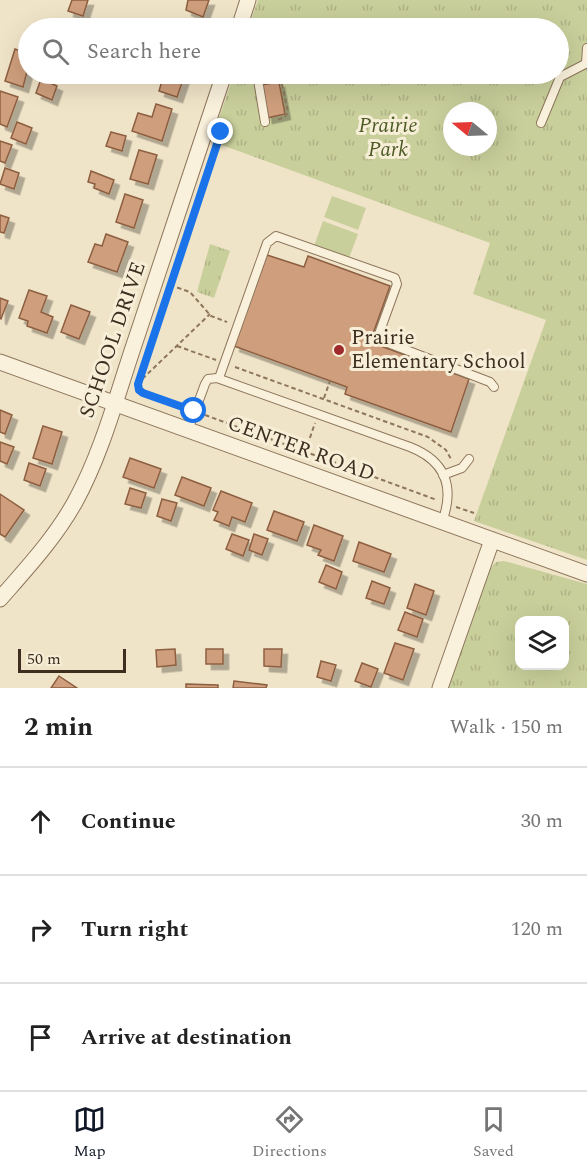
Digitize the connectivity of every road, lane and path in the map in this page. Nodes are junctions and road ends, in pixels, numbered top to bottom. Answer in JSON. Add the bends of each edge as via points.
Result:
{"nodes":[{"id":1,"x":248,"y":0,"type":"edge"},
{"id":2,"x":242,"y":18,"type":"edge"},
{"id":3,"x":587,"y":48,"type":"edge"},
{"id":4,"x":586,"y":63,"type":"edge"},
{"id":5,"x":569,"y":72,"type":"edge"},
{"id":6,"x":221,"y":84,"type":"edge"},
{"id":7,"x":258,"y":84,"type":"edge"},
{"id":8,"x":282,"y":84,"type":"edge"},
{"id":9,"x":557,"y":84,"type":"edge"},
{"id":10,"x":265,"y":122,"type":"joint"},
{"id":11,"x":541,"y":123,"type":"dead end"},
{"id":12,"x":170,"y":285,"type":"dead end"},
{"id":13,"x":210,"y":314,"type":"junction"},
{"id":14,"x":238,"y":326,"type":"junction"},
{"id":15,"x":0,"y":362,"type":"edge"},
{"id":16,"x":140,"y":375,"type":"dead end"},
{"id":17,"x":219,"y":378,"type":"junction"},
{"id":18,"x":138,"y":384,"type":"junction"},
{"id":19,"x":494,"y":387,"type":"dead end"},
{"id":20,"x":114,"y":403,"type":"junction"},
{"id":21,"x":194,"y":411,"type":"junction"},
{"id":22,"x":188,"y":430,"type":"junction"},
{"id":23,"x":468,"y":459,"type":"dead end"},
{"id":24,"x":443,"y":475,"type":"junction"},
{"id":25,"x":448,"y":504,"type":"junction"},
{"id":26,"x":474,"y":513,"type":"dead end"},
{"id":27,"x":442,"y":522,"type":"junction"},
{"id":28,"x":492,"y":540,"type":"junction"},
{"id":29,"x":587,"y":574,"type":"edge"},
{"id":30,"x":0,"y":598,"type":"edge"},
{"id":31,"x":440,"y":688,"type":"edge"}],
"edges":[{"from":1,"to":2,"type":"street"},
{"from":3,"to":4,"type":"lane"},
{"from":4,"to":5,"type":"lane"},
{"from":6,"to":20,"type":"street","name":"SCHOOL DRIVE"},
{"from":7,"to":10,"type":"lane"},
{"from":8,"to":10,"type":"path","via":[[288,112],[285,117]]},
{"from":9,"to":11,"type":"lane"},
{"from":12,"to":13,"type":"path","via":[[193,294]]},
{"from":13,"to":14,"type":"path"},
{"from":13,"to":18,"type":"path"},
{"from":14,"to":17,"type":"lane"},
{"from":14,"to":19,"type":"lane","via":[[267,243],[276,236],[395,278],[397,284],[380,340],[490,382]]},
{"from":15,"to":20,"type":"street","name":"CENTER ROAD"},
{"from":16,"to":18,"type":"path"},
{"from":17,"to":21,"type":"lane","via":[[208,379]]},
{"from":17,"to":24,"type":"lane","via":[[420,451],[435,459]]},
{"from":18,"to":21,"type":"path","via":[[143,393]]},
{"from":20,"to":22,"type":"street","name":"CENTER ROAD"},
{"from":20,"to":30,"type":"street","name":"SCHOOL DRIVE","via":[[75,502],[36,558]]},
{"from":21,"to":22,"type":"lane"},
{"from":21,"to":25,"type":"path"},
{"from":22,"to":27,"type":"street","name":"CENTER ROAD"},
{"from":23,"to":24,"type":"lane","via":[[462,468]]},
{"from":24,"to":25,"type":"lane"},
{"from":25,"to":26,"type":"path"},
{"from":25,"to":27,"type":"lane"},
{"from":27,"to":28,"type":"street","name":"CENTER ROAD"},
{"from":28,"to":29,"type":"street","name":"CENTER ROAD"},
{"from":28,"to":31,"type":"street"}]}
